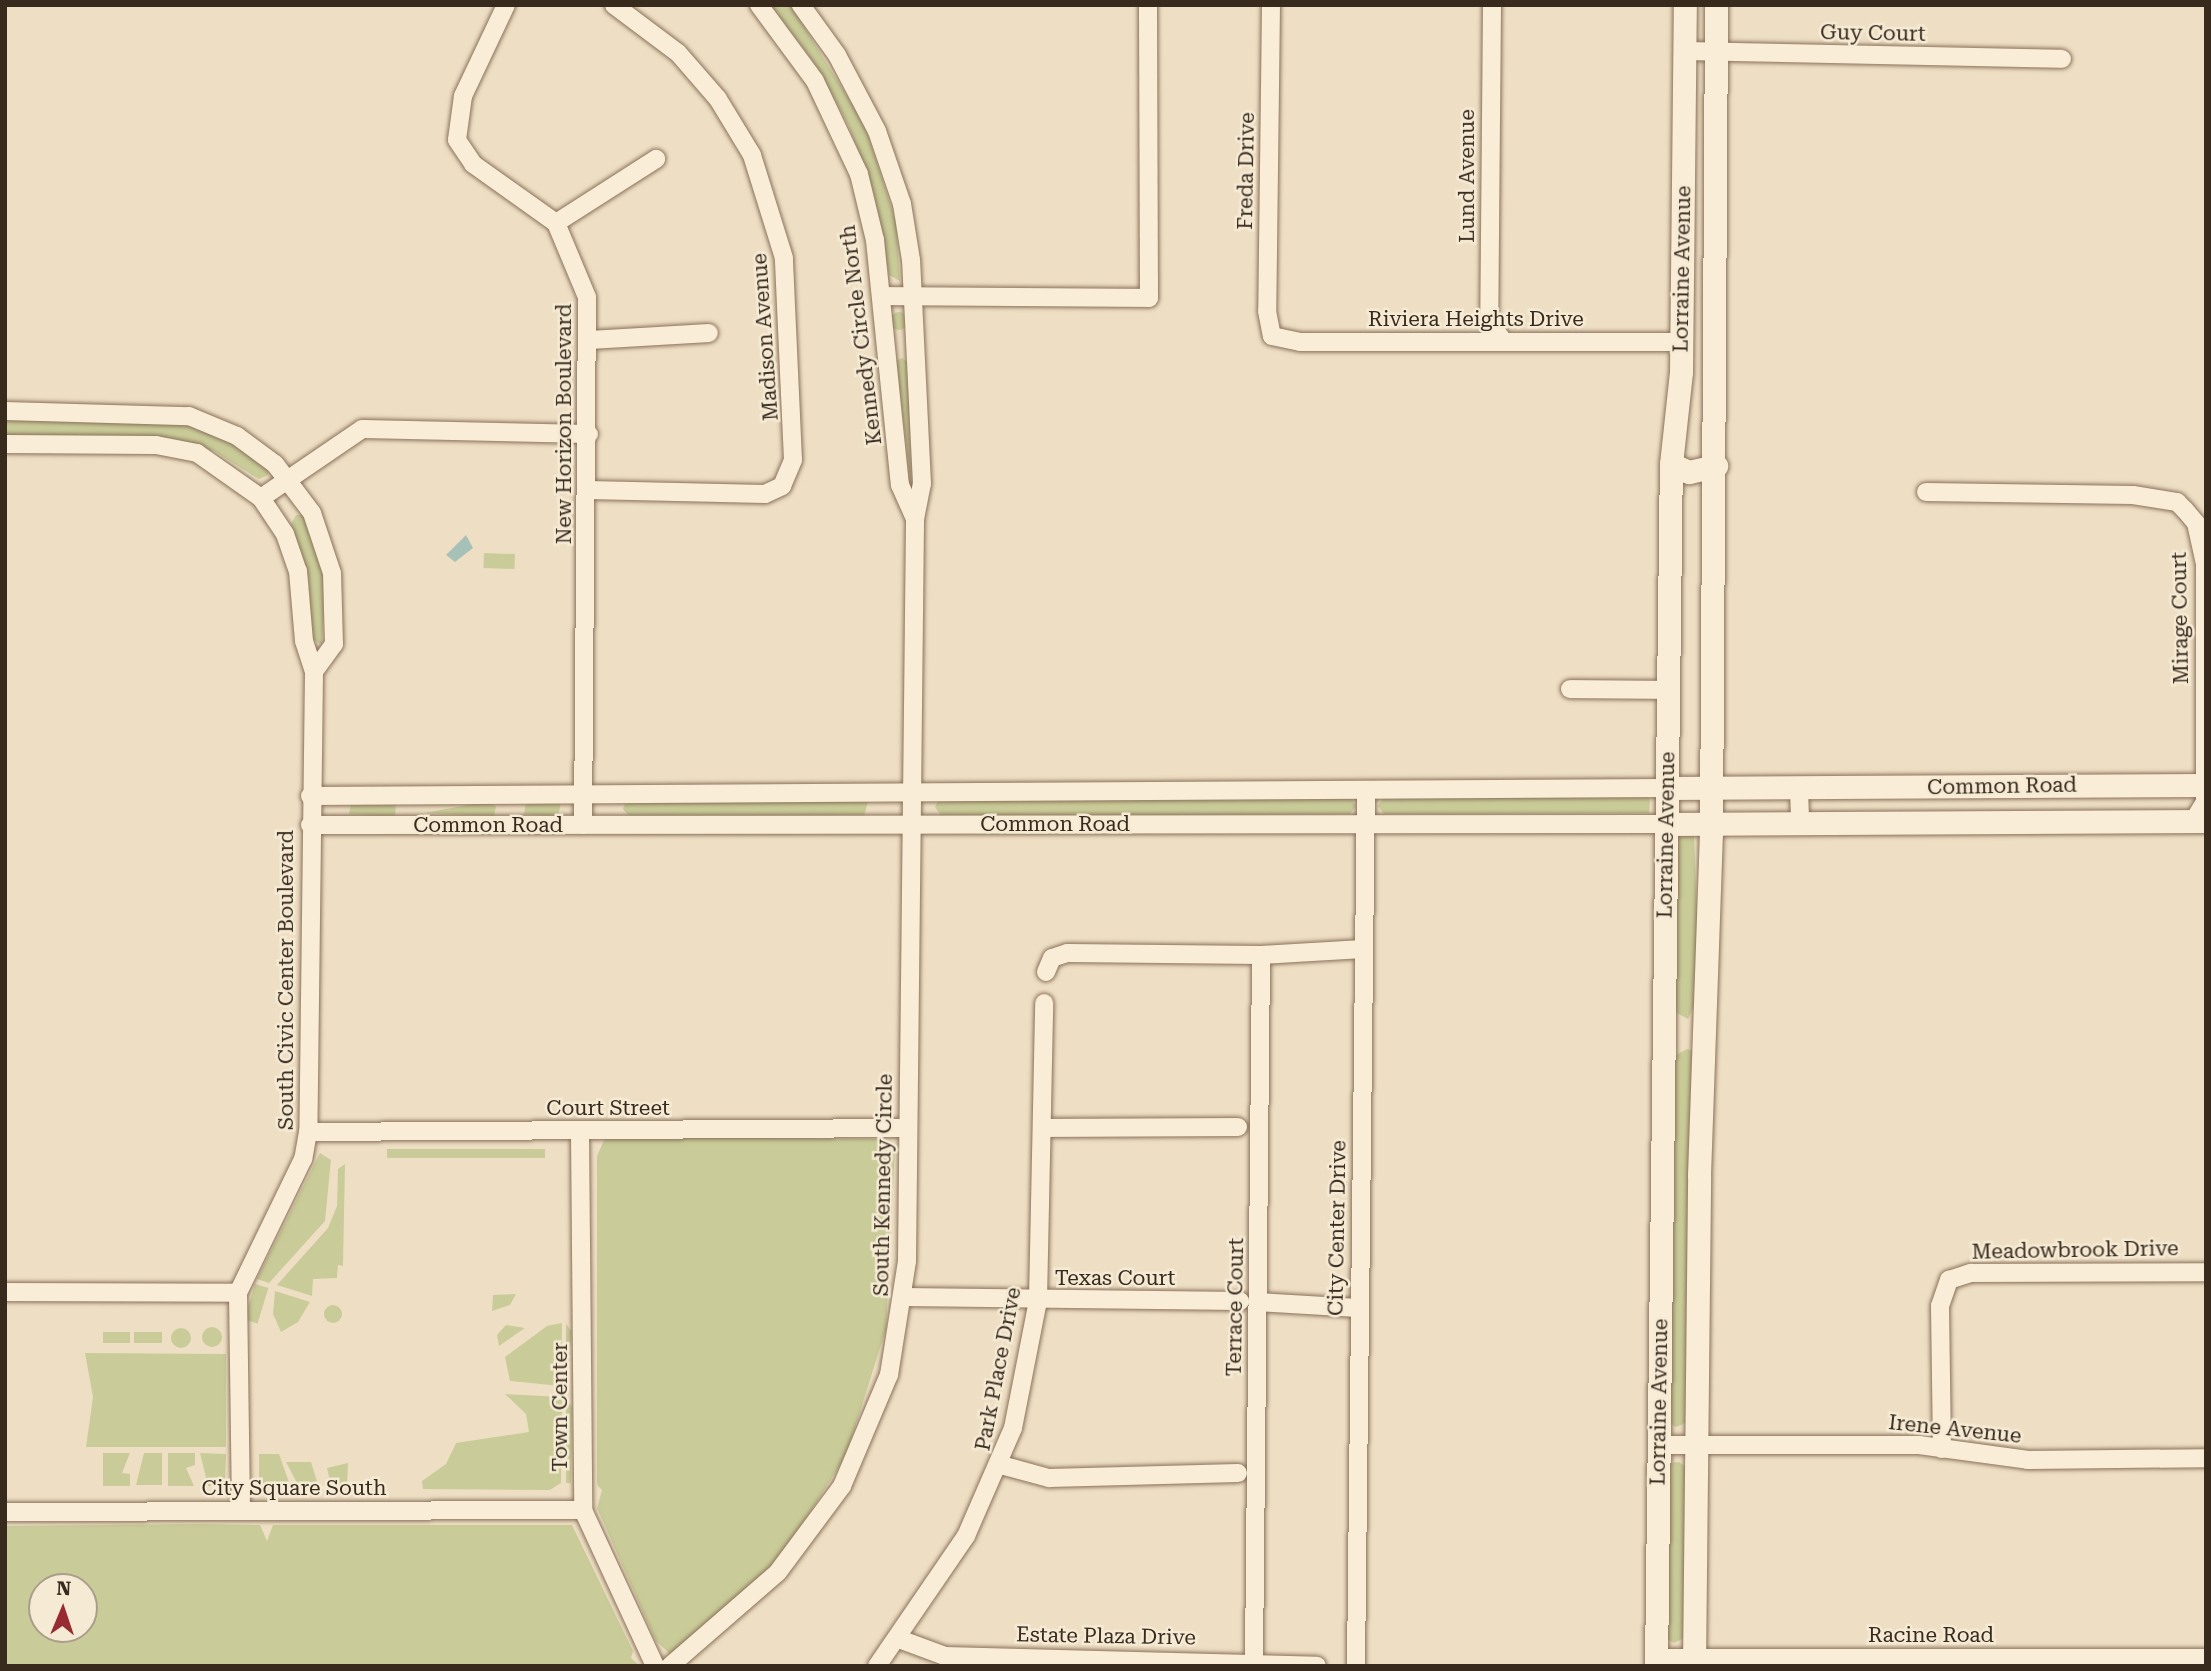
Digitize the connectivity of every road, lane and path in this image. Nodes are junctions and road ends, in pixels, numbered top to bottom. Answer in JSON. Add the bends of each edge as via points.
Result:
{"nodes":[{"id":1,"x":506,"y":5,"type":"edge"},
{"id":2,"x":614,"y":5,"type":"edge"},
{"id":3,"x":759,"y":5,"type":"edge"},
{"id":4,"x":802,"y":5,"type":"edge"},
{"id":5,"x":1148,"y":5,"type":"edge"},
{"id":6,"x":1271,"y":5,"type":"edge"},
{"id":7,"x":1492,"y":5,"type":"edge"},
{"id":8,"x":1685,"y":5,"type":"edge"},
{"id":9,"x":1716,"y":5,"type":"edge"},
{"id":10,"x":1684,"y":51,"type":"junction"},
{"id":11,"x":1715,"y":51,"type":"junction"},
{"id":12,"x":2062,"y":59,"type":"dead end"},
{"id":13,"x":656,"y":159,"type":"dead end"},
{"id":14,"x":556,"y":223,"type":"junction"},
{"id":15,"x":914,"y":295,"type":"junction"},
{"id":16,"x":882,"y":296,"type":"junction"},
{"id":17,"x":709,"y":333,"type":"dead end"},
{"id":18,"x":1272,"y":336,"type":"joint"},
{"id":19,"x":590,"y":340,"type":"junction"},
{"id":20,"x":1504,"y":342,"type":"junction"},
{"id":21,"x":1681,"y":342,"type":"junction"},
{"id":22,"x":5,"y":411,"type":"edge"},
{"id":23,"x":589,"y":434,"type":"junction"},
{"id":24,"x":5,"y":444,"type":"edge"},
{"id":25,"x":1671,"y":464,"type":"junction"},
{"id":26,"x":1716,"y":466,"type":"junction"},
{"id":27,"x":288,"y":479,"type":"junction"},
{"id":28,"x":588,"y":490,"type":"junction"},
{"id":29,"x":1926,"y":492,"type":"dead end"},
{"id":30,"x":261,"y":498,"type":"junction"},
{"id":31,"x":915,"y":519,"type":"junction"},
{"id":32,"x":314,"y":672,"type":"junction"},
{"id":33,"x":1570,"y":690,"type":"dead end"},
{"id":34,"x":1668,"y":690,"type":"junction"},
{"id":35,"x":2205,"y":785,"type":"edge"},
{"id":36,"x":1666,"y":788,"type":"junction"},
{"id":37,"x":1712,"y":788,"type":"junction"},
{"id":38,"x":1799,"y":789,"type":"junction"},
{"id":39,"x":911,"y":791,"type":"junction"},
{"id":40,"x":1366,"y":792,"type":"junction"},
{"id":41,"x":583,"y":795,"type":"junction"},
{"id":42,"x":310,"y":796,"type":"junction"},
{"id":43,"x":2199,"y":821,"type":"edge"},
{"id":44,"x":1800,"y":822,"type":"junction"},
{"id":45,"x":1366,"y":823,"type":"junction"},
{"id":46,"x":911,"y":824,"type":"junction"},
{"id":47,"x":1666,"y":824,"type":"junction"},
{"id":48,"x":310,"y":825,"type":"junction"},
{"id":49,"x":583,"y":825,"type":"junction"},
{"id":50,"x":1711,"y":825,"type":"junction"},
{"id":51,"x":1363,"y":949,"type":"junction"},
{"id":52,"x":1261,"y":955,"type":"junction"},
{"id":53,"x":1046,"y":972,"type":"dead end"},
{"id":54,"x":1044,"y":1003,"type":"dead end"},
{"id":55,"x":1238,"y":1127,"type":"dead end"},
{"id":56,"x":907,"y":1128,"type":"junction"},
{"id":57,"x":1043,"y":1128,"type":"junction"},
{"id":58,"x":580,"y":1131,"type":"junction"},
{"id":59,"x":308,"y":1132,"type":"junction"},
{"id":60,"x":2206,"y":1272,"type":"edge"},
{"id":61,"x":5,"y":1292,"type":"edge"},
{"id":62,"x":238,"y":1293,"type":"junction"},
{"id":63,"x":904,"y":1297,"type":"junction"},
{"id":64,"x":1038,"y":1300,"type":"junction"},
{"id":65,"x":1249,"y":1302,"type":"junction"},
{"id":66,"x":1358,"y":1308,"type":"junction"},
{"id":67,"x":1658,"y":1445,"type":"junction"},
{"id":68,"x":1697,"y":1445,"type":"junction"},
{"id":69,"x":1942,"y":1449,"type":"junction"},
{"id":70,"x":2206,"y":1458,"type":"edge"},
{"id":71,"x":1002,"y":1465,"type":"junction"},
{"id":72,"x":1238,"y":1473,"type":"dead end"},
{"id":73,"x":583,"y":1510,"type":"junction"},
{"id":74,"x":241,"y":1511,"type":"junction"},
{"id":75,"x":5,"y":1512,"type":"edge"},
{"id":76,"x":899,"y":1639,"type":"junction"},
{"id":77,"x":2206,"y":1658,"type":"edge"},
{"id":78,"x":1254,"y":1660,"type":"junction"},
{"id":79,"x":1656,"y":1662,"type":"edge"},
{"id":80,"x":1694,"y":1662,"type":"edge"},
{"id":81,"x":655,"y":1666,"type":"edge"},
{"id":82,"x":670,"y":1666,"type":"edge"},
{"id":83,"x":877,"y":1666,"type":"edge"},
{"id":84,"x":1317,"y":1666,"type":"edge"},
{"id":85,"x":1356,"y":1666,"type":"edge"}],
"edges":[{"from":1,"to":14,"type":"street","name":"New Horizon Boulevard","via":[[463,96],[457,140],[473,164]]},
{"from":2,"to":28,"type":"street","name":"Madison Avenue","via":[[678,53],[718,99],[752,155],[784,258],[794,451],[789,477],[765,494]]},
{"from":3,"to":16,"type":"street","name":"Kennedy Circle North","via":[[801,57],[849,147],[871,216]]},
{"from":4,"to":15,"type":"street","name":"Kennedy Circle North","via":[[855,84],[887,157],[907,231]]},
{"from":5,"to":15,"type":"street","via":[[1149,298]]},
{"from":6,"to":18,"type":"street","name":"Freda Drive","via":[[1267,311]]},
{"from":7,"to":20,"type":"street","name":"Lund Avenue","via":[[1489,321]]},
{"from":8,"to":10,"type":"street","name":"Lorraine Avenue"},
{"from":9,"to":11,"type":"street","name":"Lorraine Avenue"},
{"from":10,"to":11,"type":"street","name":"Guy Court"},
{"from":10,"to":21,"type":"street","name":"Lorraine Avenue"},
{"from":11,"to":12,"type":"street","name":"Guy Court"},
{"from":11,"to":26,"type":"street","name":"Lorraine Avenue","via":[[1710,369]]},
{"from":13,"to":14,"type":"street"},
{"from":14,"to":19,"type":"street","name":"New Horizon Boulevard","via":[[582,275]]},
{"from":15,"to":16,"type":"street"},
{"from":15,"to":31,"type":"street","name":"Kennedy Circle North","via":[[922,429]]},
{"from":16,"to":31,"type":"street","name":"Kennedy Circle North","via":[[900,485]]},
{"from":17,"to":19,"type":"street"},
{"from":18,"to":20,"type":"street","name":"Riviera Heights Drive","via":[[1300,342]]},
{"from":19,"to":23,"type":"street","name":"New Horizon Boulevard"},
{"from":20,"to":21,"type":"street","name":"Riviera Heights Drive"},
{"from":21,"to":25,"type":"street","name":"Lorraine Avenue"},
{"from":22,"to":27,"type":"street","via":[[188,416],[237,436]]},
{"from":23,"to":27,"type":"street","via":[[362,429]]},
{"from":23,"to":28,"type":"street","name":"New Horizon Boulevard"},
{"from":24,"to":30,"type":"street","via":[[179,448],[217,463]]},
{"from":25,"to":26,"type":"street","via":[[1689,472]]},
{"from":25,"to":34,"type":"street","name":"Lorraine Avenue"},
{"from":26,"to":37,"type":"street","name":"Lorraine Avenue"},
{"from":27,"to":30,"type":"street"},
{"from":27,"to":32,"type":"street","via":[[321,532],[332,573],[334,643]]},
{"from":28,"to":41,"type":"street","name":"New Horizon Boulevard"},
{"from":29,"to":35,"type":"street","name":"Mirage Court","via":[[2133,495],[2177,502],[2185,510],[2196,523],[2204,564]]},
{"from":30,"to":32,"type":"street","name":"South Civic Center Boulevard","via":[[293,554]]},
{"from":31,"to":39,"type":"street","name":"Kennedy Circle North"},
{"from":32,"to":42,"type":"street","name":"South Civic Center Boulevard"},
{"from":33,"to":34,"type":"street"},
{"from":34,"to":36,"type":"street","name":"Lorraine Avenue"},
{"from":35,"to":38,"type":"street","name":"Common Road"},
{"from":35,"to":43,"type":"street","name":"Mirage Court","via":[[2206,802]]},
{"from":36,"to":37,"type":"street","name":"Common Road"},
{"from":36,"to":40,"type":"street","name":"Common Road"},
{"from":36,"to":47,"type":"street","name":"Lorraine Avenue"},
{"from":37,"to":38,"type":"street","name":"Common Road"},
{"from":37,"to":50,"type":"street","name":"Lorraine Avenue"},
{"from":38,"to":44,"type":"street"},
{"from":39,"to":40,"type":"street","name":"Common Road"},
{"from":39,"to":41,"type":"street","name":"Common Road"},
{"from":39,"to":46,"type":"street","name":"South Kennedy Circle"},
{"from":40,"to":45,"type":"street","name":"City Center Drive"},
{"from":41,"to":42,"type":"street","name":"Common Road"},
{"from":41,"to":49,"type":"street","name":"New Horizon Boulevard"},
{"from":42,"to":48,"type":"street","name":"South Civic Center Boulevard"},
{"from":43,"to":44,"type":"street","name":"Common Road"},
{"from":44,"to":50,"type":"street","name":"Common Road"},
{"from":45,"to":46,"type":"street","name":"Common Road"},
{"from":45,"to":47,"type":"street","name":"Common Road"},
{"from":45,"to":51,"type":"street","name":"City Center Drive"},
{"from":46,"to":49,"type":"street","name":"Common Road"},
{"from":46,"to":56,"type":"street","name":"South Kennedy Circle"},
{"from":47,"to":50,"type":"street","name":"Common Road"},
{"from":47,"to":67,"type":"street","name":"Lorraine Avenue"},
{"from":48,"to":49,"type":"street","name":"Common Road"},
{"from":48,"to":59,"type":"street","name":"South Civic Center Boulevard"},
{"from":50,"to":68,"type":"street","name":"Lorraine Avenue"},
{"from":51,"to":52,"type":"street"},
{"from":51,"to":66,"type":"street","name":"City Center Drive"},
{"from":52,"to":53,"type":"street","via":[[1067,953],[1052,958]]},
{"from":52,"to":65,"type":"street","name":"Terrace Court"},
{"from":54,"to":57,"type":"street","name":"Park Place Drive"},
{"from":55,"to":57,"type":"street"},
{"from":56,"to":58,"type":"street","name":"Court Street"},
{"from":56,"to":63,"type":"street","name":"South Kennedy Circle"},
{"from":57,"to":64,"type":"street","name":"Park Place Drive"},
{"from":58,"to":59,"type":"street","name":"Court Street"},
{"from":58,"to":73,"type":"street","name":"Town Center"},
{"from":59,"to":62,"type":"street","name":"South Civic Center Boulevard","via":[[303,1159]]},
{"from":60,"to":69,"type":"street","name":"Meadowbrook Drive","via":[[1971,1273],[1949,1280],[1940,1306]]},
{"from":61,"to":62,"type":"street"},
{"from":62,"to":74,"type":"street"},
{"from":63,"to":64,"type":"street","name":"Texas Court"},
{"from":63,"to":82,"type":"street","name":"South Kennedy Circle","via":[[889,1375],[842,1486],[778,1572]]},
{"from":64,"to":65,"type":"street","name":"Texas Court"},
{"from":64,"to":71,"type":"street","name":"Park Place Drive"},
{"from":65,"to":66,"type":"street","name":"Texas Court"},
{"from":65,"to":78,"type":"street","name":"Terrace Court"},
{"from":66,"to":85,"type":"street","name":"City Center Drive"},
{"from":67,"to":68,"type":"street","name":"Irene Avenue"},
{"from":67,"to":79,"type":"street","name":"Lorraine Avenue"},
{"from":68,"to":69,"type":"street","name":"Irene Avenue"},
{"from":68,"to":80,"type":"street","name":"Lorraine Avenue"},
{"from":69,"to":70,"type":"street","name":"Irene Avenue","via":[[2028,1460]]},
{"from":71,"to":72,"type":"street","via":[[1049,1478]]},
{"from":71,"to":76,"type":"street","name":"Park Place Drive","via":[[966,1536]]},
{"from":73,"to":74,"type":"street","name":"City Square South"},
{"from":73,"to":81,"type":"street","name":"Town Center"},
{"from":74,"to":75,"type":"street","name":"City Square South"},
{"from":76,"to":78,"type":"street","name":"Estate Plaza Drive","via":[[945,1656]]},
{"from":76,"to":83,"type":"street","name":"Park Place Drive"},
{"from":77,"to":80,"type":"street","name":"Racine Road"},
{"from":78,"to":84,"type":"street","name":"Estate Plaza Drive"},
{"from":79,"to":80,"type":"street","name":"Racine Road"}]}
